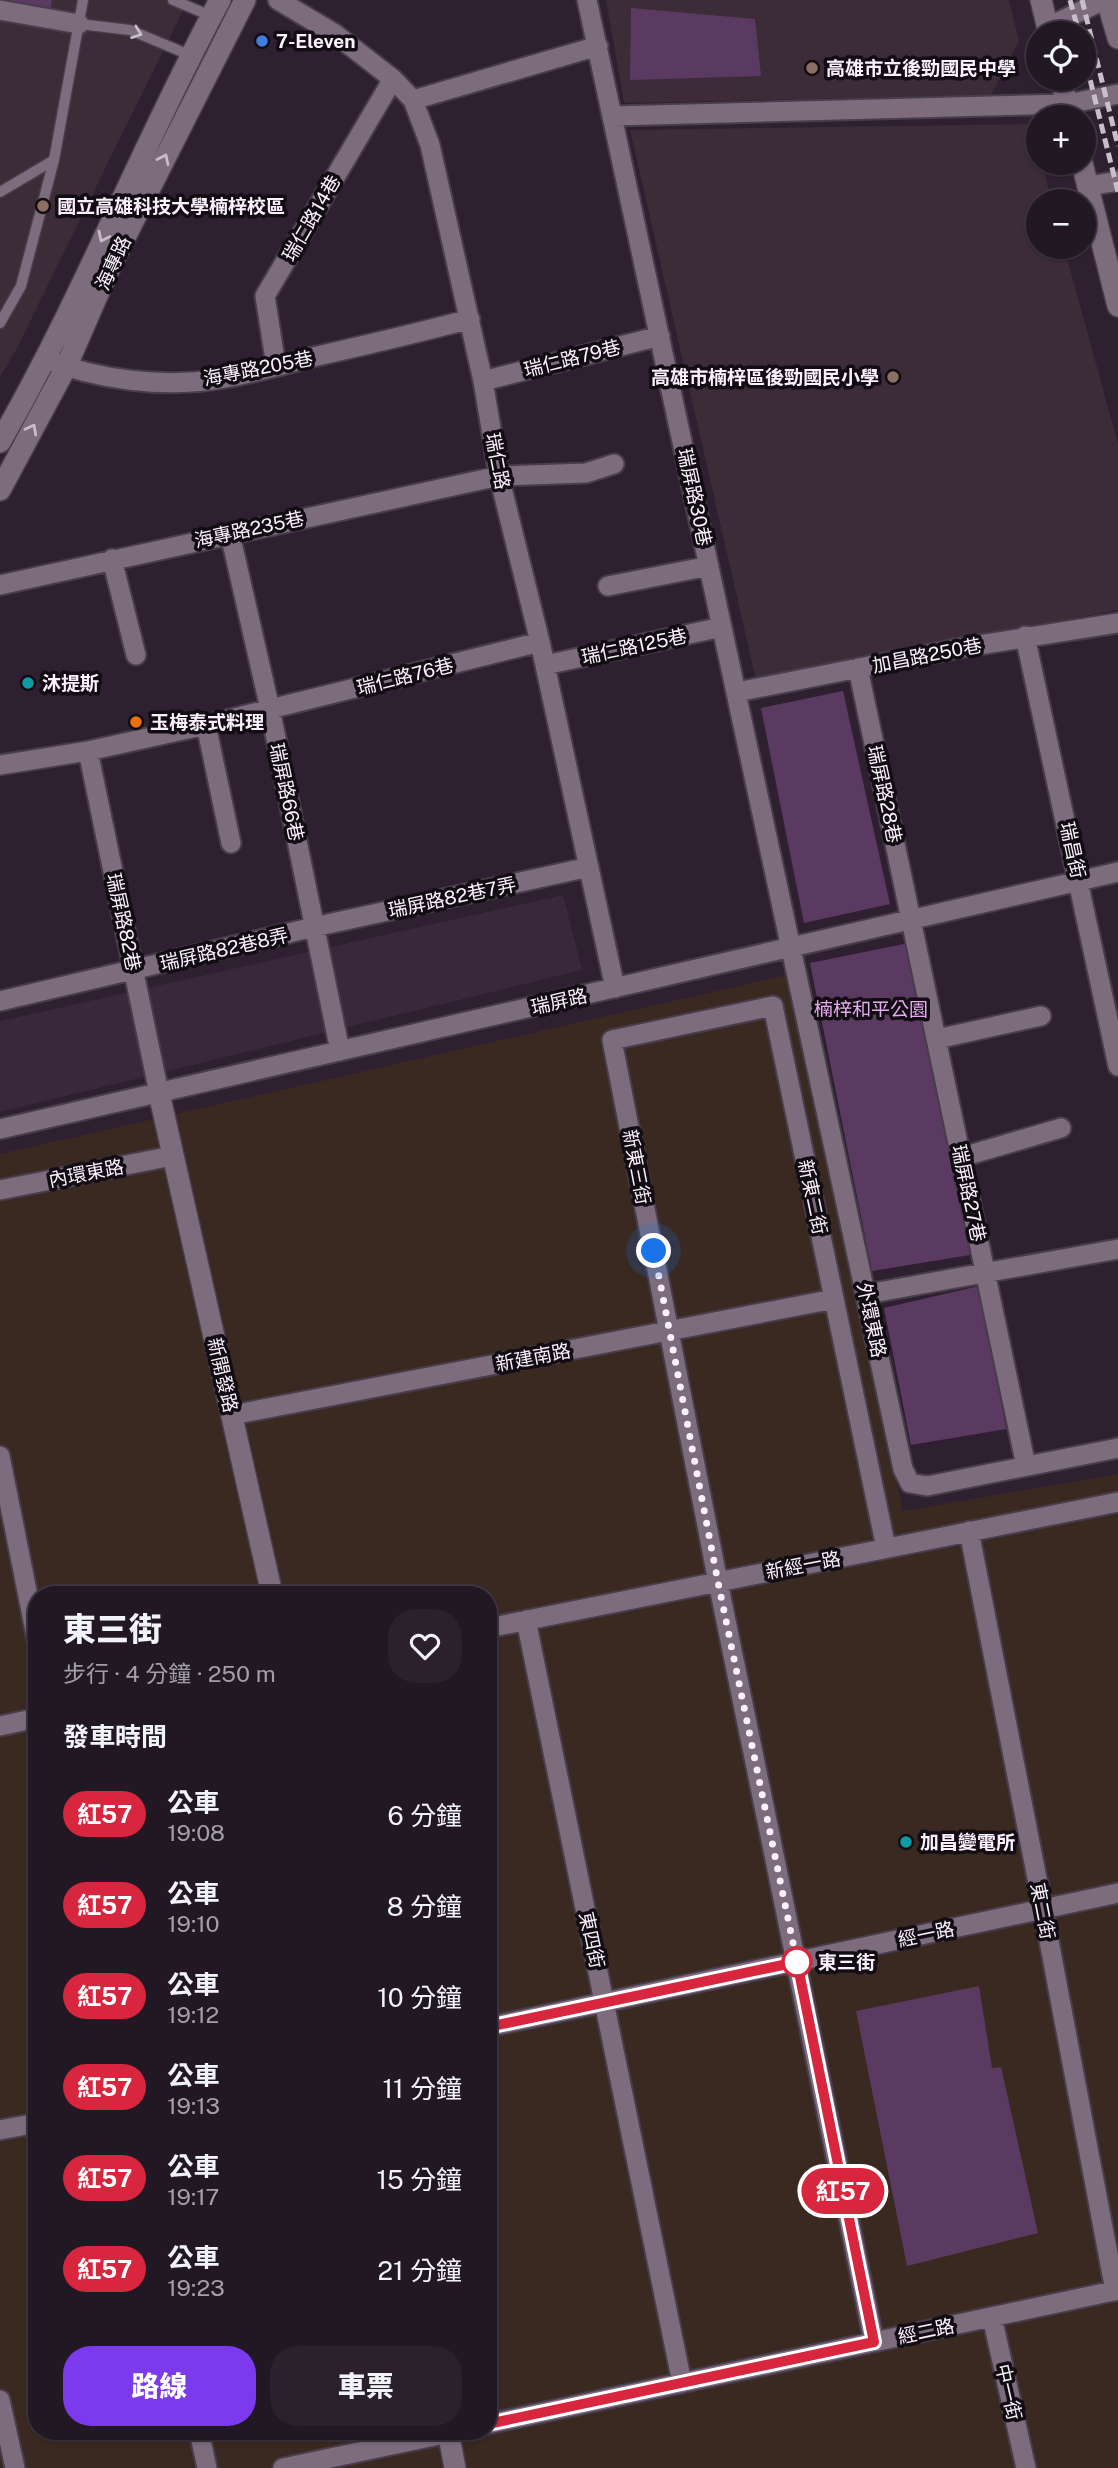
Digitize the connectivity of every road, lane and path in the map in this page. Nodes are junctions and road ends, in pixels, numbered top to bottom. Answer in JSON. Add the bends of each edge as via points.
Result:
{"nodes":[{"id":1,"x":83,"y":0,"type":"edge"},
{"id":2,"x":173,"y":0,"type":"edge"},
{"id":3,"x":245,"y":0,"type":"edge"},
{"id":4,"x":278,"y":0,"type":"edge"},
{"id":5,"x":587,"y":0,"type":"edge"},
{"id":6,"x":1041,"y":0,"type":"edge"},
{"id":7,"x":1105,"y":0,"type":"edge"},
{"id":8,"x":215,"y":8,"type":"edge"},
{"id":9,"x":0,"y":10,"type":"edge"},
{"id":10,"x":1046,"y":21,"type":"edge"},
{"id":11,"x":1065,"y":21,"type":"edge"},
{"id":12,"x":79,"y":24,"type":"junction"},
{"id":13,"x":1118,"y":38,"type":"edge"},
{"id":14,"x":598,"y":46,"type":"junction"},
{"id":15,"x":192,"y":56,"type":"junction"},
{"id":16,"x":393,"y":79,"type":"junction"},
{"id":17,"x":1118,"y":94,"type":"edge"},
{"id":18,"x":413,"y":100,"type":"junction"},
{"id":19,"x":1086,"y":105,"type":"edge"},
{"id":20,"x":1026,"y":111,"type":"edge"},
{"id":21,"x":613,"y":116,"type":"junction"},
{"id":22,"x":54,"y":160,"type":"junction"},
{"id":23,"x":1085,"y":175,"type":"edge"},
{"id":24,"x":1118,"y":181,"type":"edge"},
{"id":25,"x":1087,"y":186,"type":"junction"},
{"id":26,"x":0,"y":192,"type":"edge"},
{"id":27,"x":1118,"y":306,"type":"edge"},
{"id":28,"x":470,"y":318,"type":"junction"},
{"id":29,"x":0,"y":323,"type":"edge"},
{"id":30,"x":660,"y":336,"type":"junction"},
{"id":31,"x":45,"y":359,"type":"junction"},
{"id":32,"x":276,"y":366,"type":"junction"},
{"id":33,"x":66,"y":367,"type":"junction"},
{"id":34,"x":483,"y":381,"type":"junction"},
{"id":35,"x":0,"y":442,"type":"edge"},
{"id":36,"x":614,"y":464,"type":"dead end"},
{"id":37,"x":499,"y":475,"type":"junction"},
{"id":38,"x":0,"y":490,"type":"edge"},
{"id":39,"x":230,"y":534,"type":"junction"},
{"id":40,"x":112,"y":559,"type":"junction"},
{"id":41,"x":709,"y":566,"type":"junction"},
{"id":42,"x":0,"y":585,"type":"edge"},
{"id":43,"x":608,"y":586,"type":"dead end"},
{"id":44,"x":1118,"y":623,"type":"edge"},
{"id":45,"x":722,"y":627,"type":"junction"},
{"id":46,"x":1025,"y":636,"type":"junction"},
{"id":47,"x":540,"y":642,"type":"junction"},
{"id":48,"x":136,"y":654,"type":"dead end"},
{"id":49,"x":545,"y":666,"type":"junction"},
{"id":50,"x":858,"y":668,"type":"junction"},
{"id":51,"x":737,"y":692,"type":"junction"},
{"id":52,"x":270,"y":709,"type":"junction"},
{"id":53,"x":206,"y":725,"type":"junction"},
{"id":54,"x":88,"y":751,"type":"junction"},
{"id":55,"x":0,"y":765,"type":"edge"},
{"id":56,"x":230,"y":843,"type":"dead end"},
{"id":57,"x":589,"y":867,"type":"junction"},
{"id":58,"x":1118,"y":872,"type":"edge"},
{"id":59,"x":1080,"y":881,"type":"junction"},
{"id":60,"x":912,"y":920,"type":"junction"},
{"id":61,"x":314,"y":927,"type":"junction"},
{"id":62,"x":792,"y":948,"type":"junction"},
{"id":63,"x":134,"y":970,"type":"junction"},
{"id":64,"x":615,"y":988,"type":"junction"},
{"id":65,"x":0,"y":1001,"type":"edge"},
{"id":66,"x":1041,"y":1016,"type":"dead end"},
{"id":67,"x":937,"y":1039,"type":"junction"},
{"id":68,"x":612,"y":1040,"type":"joint"},
{"id":69,"x":340,"y":1051,"type":"junction"},
{"id":70,"x":1118,"y":1066,"type":"edge"},
{"id":71,"x":159,"y":1093,"type":"junction"},
{"id":72,"x":1061,"y":1128,"type":"dead end"},
{"id":73,"x":0,"y":1129,"type":"edge"},
{"id":74,"x":172,"y":1156,"type":"junction"},
{"id":75,"x":961,"y":1157,"type":"junction"},
{"id":76,"x":0,"y":1190,"type":"edge"},
{"id":77,"x":1116,"y":1251,"type":"edge"},
{"id":78,"x":985,"y":1272,"type":"junction"},
{"id":79,"x":867,"y":1293,"type":"junction"},
{"id":80,"x":834,"y":1299,"type":"junction"},
{"id":81,"x":669,"y":1331,"type":"junction"},
{"id":82,"x":232,"y":1415,"type":"junction"},
{"id":83,"x":1118,"y":1448,"type":"edge"},
{"id":84,"x":0,"y":1456,"type":"edge"},
{"id":85,"x":1026,"y":1466,"type":"junction"},
{"id":86,"x":1118,"y":1502,"type":"edge"},
{"id":87,"x":969,"y":1531,"type":"junction"},
{"id":88,"x":886,"y":1548,"type":"junction"},
{"id":89,"x":718,"y":1582,"type":"junction"},
{"id":90,"x":270,"y":1586,"type":"edge"},
{"id":91,"x":28,"y":1596,"type":"edge"},
{"id":92,"x":526,"y":1620,"type":"junction"},
{"id":93,"x":497,"y":1626,"type":"edge"},
{"id":94,"x":28,"y":1720,"type":"edge"},
{"id":95,"x":0,"y":1726,"type":"edge"},
{"id":96,"x":1118,"y":1893,"type":"edge"},
{"id":97,"x":1043,"y":1909,"type":"junction"},
{"id":98,"x":797,"y":1962,"type":"junction"},
{"id":99,"x":604,"y":2002,"type":"junction"},
{"id":100,"x":497,"y":2025,"type":"edge"},
{"id":101,"x":28,"y":2125,"type":"edge"},
{"id":102,"x":0,"y":2130,"type":"edge"},
{"id":103,"x":1116,"y":2290,"type":"edge"},
{"id":104,"x":992,"y":2317,"type":"junction"},
{"id":105,"x":874,"y":2342,"type":"junction"},
{"id":106,"x":682,"y":2383,"type":"junction"},
{"id":107,"x":0,"y":2400,"type":"edge"},
{"id":108,"x":497,"y":2422,"type":"edge"},
{"id":109,"x":201,"y":2440,"type":"edge"},
{"id":110,"x":410,"y":2440,"type":"edge"},
{"id":111,"x":452,"y":2440,"type":"edge"},
{"id":112,"x":15,"y":2468,"type":"edge"},
{"id":113,"x":207,"y":2468,"type":"edge"},
{"id":114,"x":283,"y":2468,"type":"edge"},
{"id":115,"x":456,"y":2468,"type":"edge"},
{"id":116,"x":1026,"y":2468,"type":"edge"}],
"edges":[{"from":1,"to":12,"type":"lane"},
{"from":2,"to":8,"type":"lane"},
{"from":33,"to":3,"type":"street","name":"海專路","one_way":true,"via":[[108,271]]},
{"from":4,"to":16,"type":"street","name":"瑞仁路","via":[[335,34]]},
{"from":5,"to":14,"type":"street","name":"瑞屏路30巷"},
{"from":6,"to":10,"type":"street"},
{"from":7,"to":11,"type":"street"},
{"from":7,"to":13,"type":"street"},
{"from":8,"to":15,"type":"street","name":"海專路"},
{"from":9,"to":12,"type":"street"},
{"from":12,"to":15,"type":"lane","one_way":true,"via":[[130,30]]},
{"from":12,"to":22,"type":"lane"},
{"from":14,"to":18,"type":"street"},
{"from":14,"to":21,"type":"street","name":"瑞屏路30巷"},
{"from":15,"to":31,"type":"street","name":"海專路","one_way":true},
{"from":16,"to":18,"type":"street","name":"瑞仁路"},
{"from":16,"to":32,"type":"street","name":"瑞仁路14巷","via":[[265,296]]},
{"from":17,"to":19,"type":"street"},
{"from":18,"to":28,"type":"street","name":"瑞仁路","via":[[430,145]]},
{"from":20,"to":21,"type":"street"},
{"from":21,"to":30,"type":"street","name":"瑞屏路30巷"},
{"from":22,"to":26,"type":"lane"},
{"from":22,"to":29,"type":"lane","via":[[21,286]]},
{"from":23,"to":25,"type":"street"},
{"from":24,"to":25,"type":"street"},
{"from":25,"to":27,"type":"street"},
{"from":28,"to":32,"type":"street","name":"海專路205巷"},
{"from":28,"to":34,"type":"street","name":"瑞仁路"},
{"from":30,"to":34,"type":"street","name":"瑞仁路79巷"},
{"from":30,"to":41,"type":"street","name":"瑞屏路30巷"},
{"from":31,"to":33,"type":"street","name":"海專路205巷"},
{"from":31,"to":35,"type":"street","name":"海專路"},
{"from":32,"to":33,"type":"street","name":"海專路205巷","via":[[218,379],[159,382]]},
{"from":38,"to":33,"type":"street","name":"海專路","one_way":true},
{"from":34,"to":37,"type":"street","name":"瑞仁路"},
{"from":36,"to":37,"type":"street","name":"海專路235巷","via":[[586,473]]},
{"from":37,"to":39,"type":"street","name":"海專路235巷"},
{"from":37,"to":47,"type":"street","name":"瑞仁路"},
{"from":39,"to":40,"type":"street","name":"海專路235巷"},
{"from":39,"to":52,"type":"street","name":"瑞屏路66巷"},
{"from":40,"to":42,"type":"street","name":"海專路235巷"},
{"from":40,"to":48,"type":"street"},
{"from":41,"to":43,"type":"street"},
{"from":41,"to":45,"type":"street","name":"瑞屏路30巷"},
{"from":44,"to":46,"type":"street","name":"加昌路250巷"},
{"from":45,"to":49,"type":"street","name":"瑞仁路125巷"},
{"from":45,"to":51,"type":"street","name":"瑞屏路30巷"},
{"from":46,"to":50,"type":"street","name":"加昌路250巷"},
{"from":46,"to":59,"type":"street","name":"瑞昌街"},
{"from":47,"to":49,"type":"street","name":"瑞仁路"},
{"from":47,"to":52,"type":"street","name":"瑞仁路76巷"},
{"from":49,"to":57,"type":"street","name":"瑞仁路"},
{"from":50,"to":51,"type":"street","name":"加昌路250巷"},
{"from":50,"to":60,"type":"street","name":"瑞屏路28巷"},
{"from":51,"to":62,"type":"street","name":"瑞屏路30巷"},
{"from":52,"to":53,"type":"street"},
{"from":52,"to":61,"type":"street","name":"瑞屏路66巷"},
{"from":53,"to":54,"type":"street"},
{"from":53,"to":56,"type":"street"},
{"from":54,"to":55,"type":"street"},
{"from":54,"to":63,"type":"street","name":"瑞屏路82巷"},
{"from":57,"to":61,"type":"street","name":"瑞屏路82巷7弄"},
{"from":57,"to":64,"type":"street","name":"瑞仁路"},
{"from":58,"to":59,"type":"street","name":"瑞屏路"},
{"from":59,"to":60,"type":"street","name":"瑞屏路"},
{"from":59,"to":70,"type":"street","name":"瑞昌街"},
{"from":60,"to":62,"type":"street","name":"瑞屏路"},
{"from":60,"to":67,"type":"street","name":"瑞屏路27巷"},
{"from":61,"to":63,"type":"street","name":"瑞屏路82巷8弄"},
{"from":61,"to":69,"type":"street","name":"瑞屏路66巷"},
{"from":62,"to":64,"type":"street","name":"瑞屏路"},
{"from":62,"to":79,"type":"street","name":"外環東路"},
{"from":63,"to":65,"type":"street"},
{"from":63,"to":71,"type":"street","name":"瑞屏路82巷"},
{"from":64,"to":69,"type":"street","name":"瑞屏路"},
{"from":66,"to":67,"type":"street"},
{"from":67,"to":75,"type":"street","name":"瑞屏路27巷"},
{"from":68,"to":80,"type":"street","name":"新東二街","via":[[773,1006]]},
{"from":68,"to":81,"type":"street","name":"新東三街"},
{"from":69,"to":71,"type":"street","name":"瑞屏路"},
{"from":71,"to":73,"type":"street","name":"瑞屏路"},
{"from":71,"to":74,"type":"street","name":"新開發路"},
{"from":72,"to":75,"type":"street"},
{"from":74,"to":76,"type":"street","name":"內環東路"},
{"from":74,"to":82,"type":"street","name":"新開發路"},
{"from":75,"to":78,"type":"street","name":"瑞屏路27巷"},
{"from":77,"to":78,"type":"street"},
{"from":78,"to":79,"type":"street"},
{"from":78,"to":85,"type":"street","name":"瑞屏路27巷"},
{"from":79,"to":85,"type":"street","name":"外環東路","via":[[902,1469],[909,1483],[927,1486]]},
{"from":80,"to":81,"type":"street","name":"新建南路"},
{"from":80,"to":88,"type":"street","name":"新東二街"},
{"from":81,"to":82,"type":"street","name":"新建南路"},
{"from":81,"to":89,"type":"street","name":"新東三街"},
{"from":82,"to":90,"type":"street","name":"新開發路"},
{"from":83,"to":85,"type":"street","name":"外環東路"},
{"from":84,"to":91,"type":"street"},
{"from":86,"to":87,"type":"street","name":"新經一路"},
{"from":87,"to":88,"type":"street","name":"新經一路"},
{"from":87,"to":97,"type":"street","name":"東二街"},
{"from":88,"to":89,"type":"street","name":"新經一路"},
{"from":89,"to":92,"type":"street","name":"新經一路"},
{"from":89,"to":98,"type":"street"},
{"from":92,"to":93,"type":"street","name":"新經一路"},
{"from":92,"to":99,"type":"street","name":"東四街"},
{"from":94,"to":95,"type":"street"},
{"from":96,"to":97,"type":"street","name":"經一路"},
{"from":97,"to":98,"type":"street","name":"經一路"},
{"from":97,"to":103,"type":"street","name":"東二街"},
{"from":98,"to":99,"type":"street","name":"經一路"},
{"from":98,"to":105,"type":"street"},
{"from":99,"to":100,"type":"street","name":"經一路"},
{"from":99,"to":106,"type":"street","name":"東四街"},
{"from":101,"to":102,"type":"street"},
{"from":103,"to":104,"type":"street","name":"經二路"},
{"from":104,"to":105,"type":"street","name":"經二路"},
{"from":104,"to":116,"type":"street","name":"中一街"},
{"from":105,"to":106,"type":"street","name":"經二路"},
{"from":106,"to":108,"type":"street","name":"經二路"},
{"from":107,"to":112,"type":"street"},
{"from":109,"to":113,"type":"street"},
{"from":110,"to":114,"type":"street"},
{"from":111,"to":115,"type":"street"}]}
